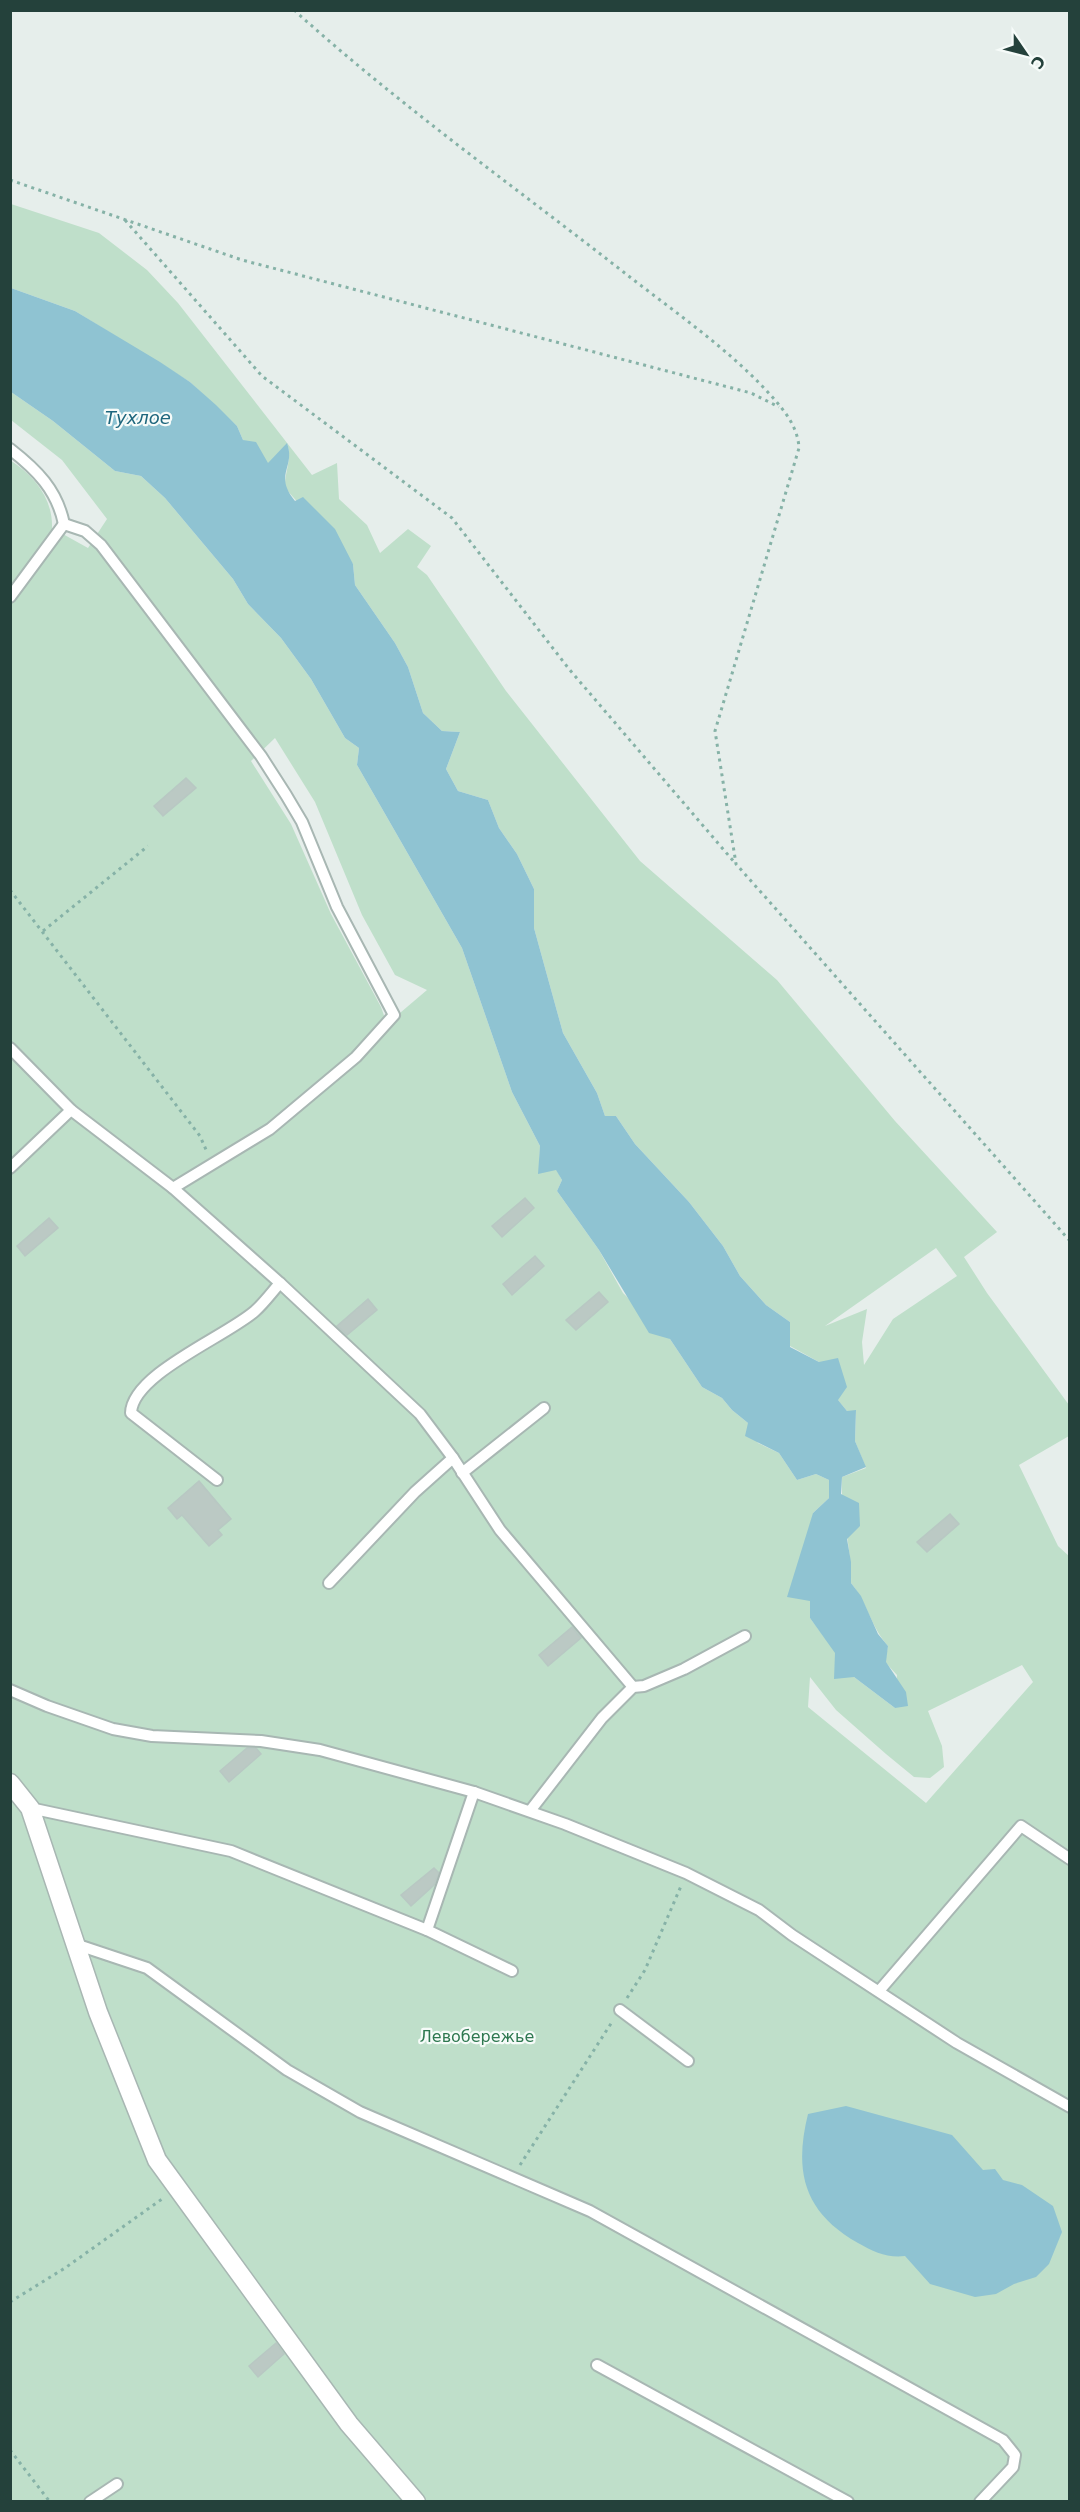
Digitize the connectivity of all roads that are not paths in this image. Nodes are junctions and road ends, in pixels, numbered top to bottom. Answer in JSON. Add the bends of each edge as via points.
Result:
{"nodes":[{"id":1,"x":10,"y":449,"type":"edge"},
{"id":2,"x":64,"y":524,"type":"junction"},
{"id":3,"x":10,"y":597,"type":"edge"},
{"id":4,"x":10,"y":1048,"type":"edge"},
{"id":5,"x":71,"y":1110,"type":"junction"},
{"id":6,"x":10,"y":1168,"type":"edge"},
{"id":7,"x":172,"y":1188,"type":"junction"},
{"id":8,"x":280,"y":1283,"type":"junction"},
{"id":9,"x":544,"y":1408,"type":"dead end"},
{"id":10,"x":453,"y":1458,"type":"junction"},
{"id":11,"x":462,"y":1473,"type":"junction"},
{"id":12,"x":217,"y":1480,"type":"dead end"},
{"id":13,"x":329,"y":1582,"type":"dead end"},
{"id":14,"x":745,"y":1636,"type":"dead end"},
{"id":15,"x":633,"y":1687,"type":"junction"},
{"id":16,"x":10,"y":1690,"type":"edge"},
{"id":17,"x":10,"y":1783,"type":"edge"},
{"id":18,"x":474,"y":1792,"type":"junction"},
{"id":19,"x":30,"y":1808,"type":"junction"},
{"id":20,"x":530,"y":1811,"type":"junction"},
{"id":21,"x":1070,"y":1859,"type":"edge"},
{"id":22,"x":427,"y":1930,"type":"junction"},
{"id":23,"x":75,"y":1944,"type":"junction"},
{"id":24,"x":512,"y":1971,"type":"dead end"},
{"id":25,"x":879,"y":1991,"type":"junction"},
{"id":26,"x":620,"y":2010,"type":"road end"},
{"id":27,"x":688,"y":2061,"type":"dead end"},
{"id":28,"x":1070,"y":2107,"type":"edge"},
{"id":29,"x":597,"y":2365,"type":"dead end"},
{"id":30,"x":117,"y":2484,"type":"dead end"},
{"id":31,"x":90,"y":2502,"type":"edge"},
{"id":32,"x":416,"y":2502,"type":"edge"},
{"id":33,"x":848,"y":2502,"type":"edge"},
{"id":34,"x":981,"y":2502,"type":"edge"}],
"edges":[{"from":1,"to":2,"type":"lane","via":[[44,478],[55,495]]},
{"from":2,"to":3,"type":"lane"},
{"from":2,"to":7,"type":"lane","via":[[85,531],[101,545],[261,756],[302,822],[337,907],[394,1015],[356,1057],[270,1129]]},
{"from":4,"to":5,"type":"lane"},
{"from":5,"to":6,"type":"lane"},
{"from":5,"to":7,"type":"lane"},
{"from":7,"to":8,"type":"lane"},
{"from":8,"to":10,"type":"lane","via":[[420,1414]]},
{"from":8,"to":12,"type":"lane","via":[[255,1311],[176,1360],[131,1403],[131,1413]]},
{"from":9,"to":11,"type":"lane"},
{"from":10,"to":11,"type":"lane"},
{"from":10,"to":13,"type":"lane"},
{"from":11,"to":15,"type":"lane","via":[[500,1530]]},
{"from":14,"to":15,"type":"lane","via":[[684,1669]]},
{"from":15,"to":20,"type":"lane","via":[[602,1718]]},
{"from":16,"to":18,"type":"lane","via":[[113,1729],[152,1736],[261,1741],[320,1750]]},
{"from":17,"to":19,"type":"street"},
{"from":18,"to":20,"type":"lane"},
{"from":18,"to":22,"type":"lane"},
{"from":19,"to":22,"type":"lane","via":[[231,1851]]},
{"from":19,"to":23,"type":"street"},
{"from":20,"to":25,"type":"lane","via":[[686,1873],[759,1910]]},
{"from":21,"to":25,"type":"lane","via":[[1021,1826]]},
{"from":22,"to":24,"type":"lane"},
{"from":23,"to":32,"type":"street","via":[[157,2160],[349,2424]]},
{"from":23,"to":34,"type":"lane","via":[[147,1968],[287,2070],[360,2112],[590,2211],[1003,2440],[1015,2455],[1013,2467]]},
{"from":25,"to":28,"type":"lane","via":[[957,2043]]},
{"from":26,"to":27,"type":"lane"},
{"from":29,"to":33,"type":"lane"},
{"from":30,"to":31,"type":"lane"}]}
